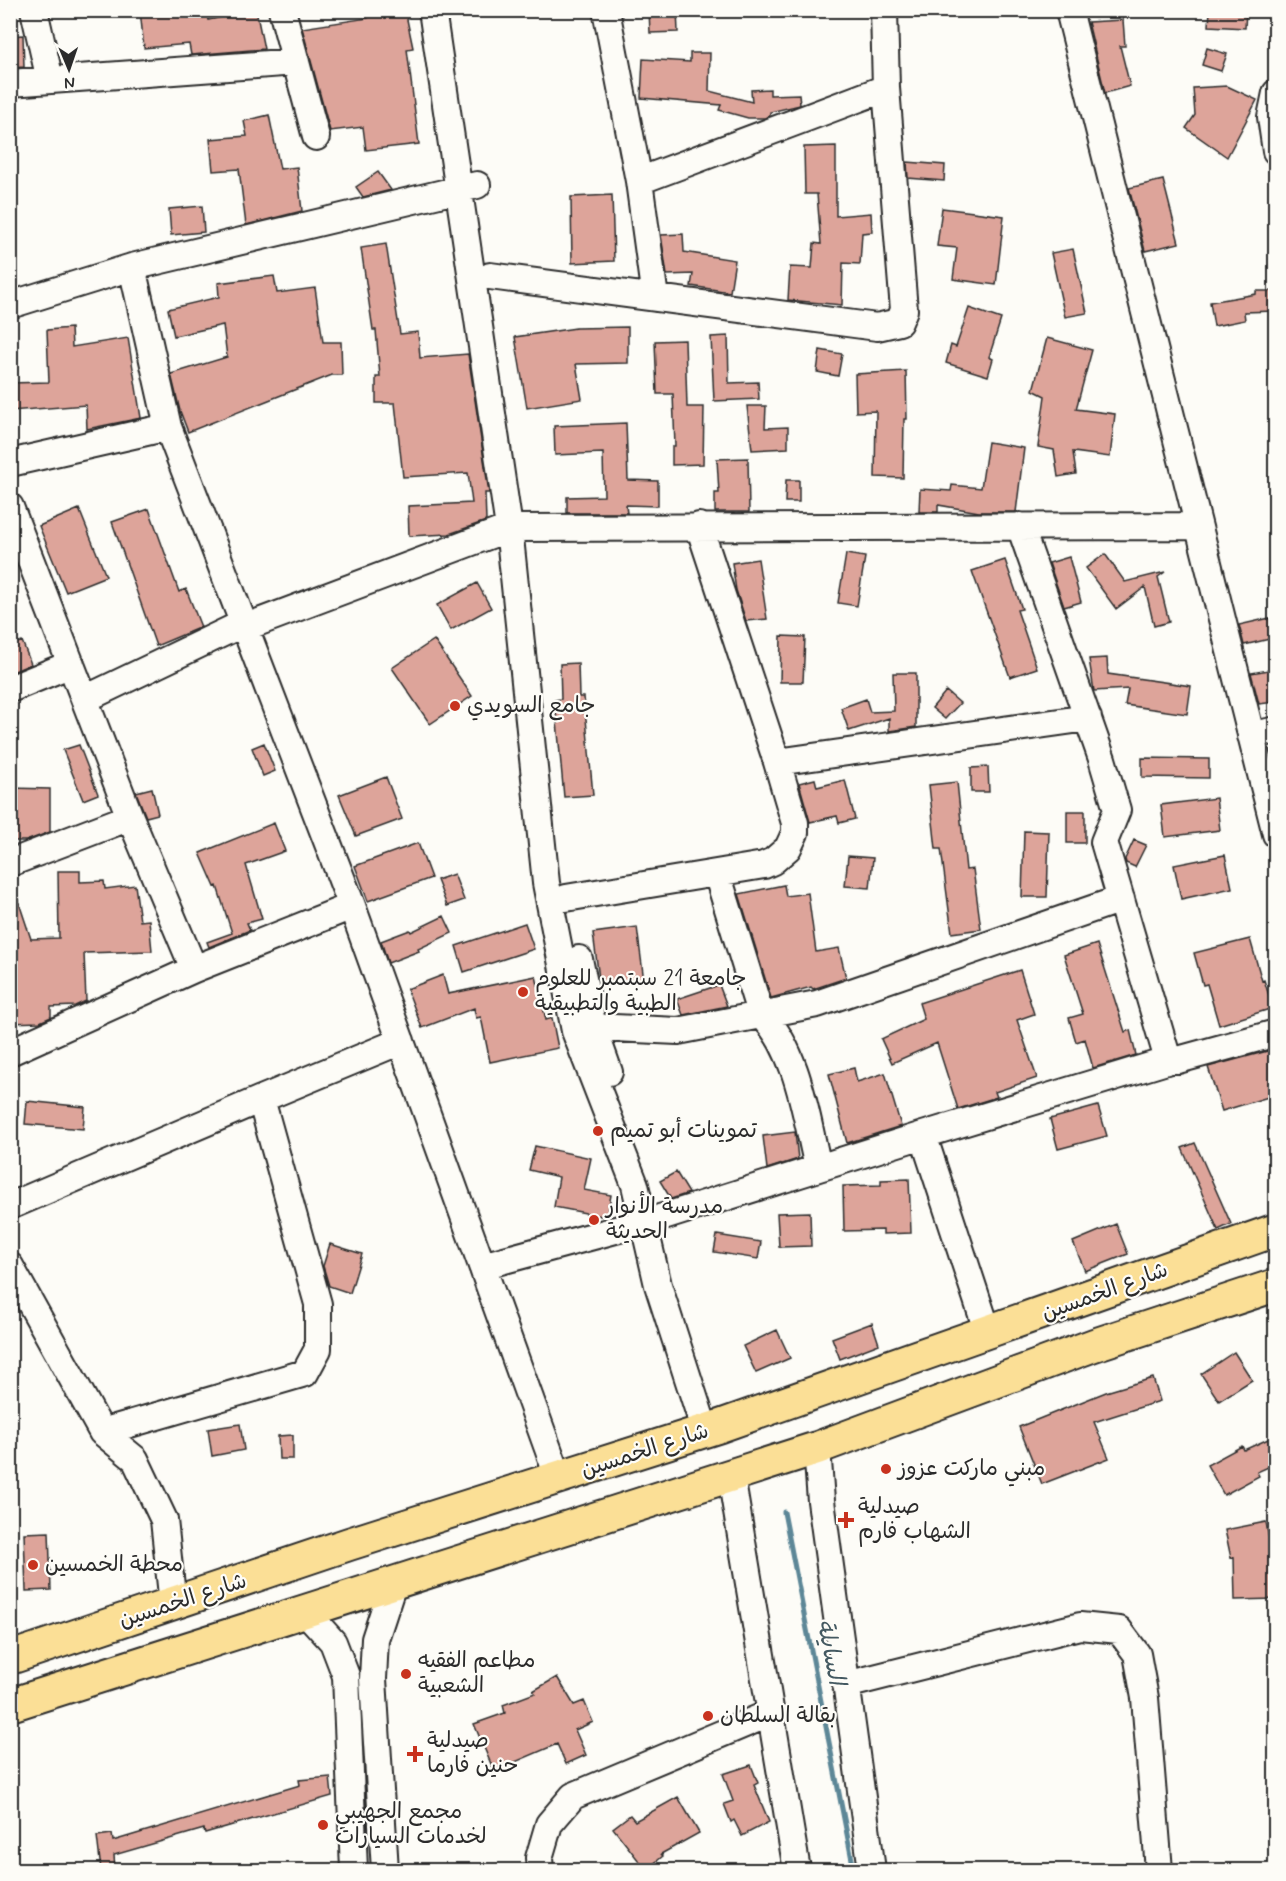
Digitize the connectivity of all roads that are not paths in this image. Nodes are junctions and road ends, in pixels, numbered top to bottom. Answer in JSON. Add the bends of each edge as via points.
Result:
{"nodes":[{"id":1,"x":34,"y":10,"type":"edge"},
{"id":2,"x":282,"y":10,"type":"edge"},
{"id":3,"x":606,"y":10,"type":"edge"},
{"id":4,"x":884,"y":10,"type":"edge"},
{"id":5,"x":1069,"y":10,"type":"edge"},
{"id":6,"x":438,"y":11,"type":"edge"},
{"id":7,"x":296,"y":62,"type":"junction"},
{"id":8,"x":50,"y":80,"type":"junction"},
{"id":9,"x":10,"y":83,"type":"edge"},
{"id":10,"x":886,"y":88,"type":"junction"},
{"id":11,"x":1275,"y":93,"type":"edge"},
{"id":12,"x":316,"y":137,"type":"dead end"},
{"id":13,"x":1275,"y":151,"type":"edge"},
{"id":14,"x":639,"y":181,"type":"junction"},
{"id":15,"x":469,"y":187,"type":"junction"},
{"id":16,"x":132,"y":267,"type":"junction"},
{"id":17,"x":490,"y":276,"type":"junction"},
{"id":18,"x":655,"y":298,"type":"junction"},
{"id":19,"x":10,"y":305,"type":"edge"},
{"id":20,"x":168,"y":427,"type":"junction"},
{"id":21,"x":10,"y":463,"type":"edge"},
{"id":22,"x":10,"y":507,"type":"edge"},
{"id":23,"x":699,"y":526,"type":"junction"},
{"id":24,"x":1020,"y":526,"type":"junction"},
{"id":25,"x":1197,"y":526,"type":"junction"},
{"id":26,"x":518,"y":527,"type":"junction"},
{"id":27,"x":245,"y":625,"type":"junction"},
{"id":28,"x":71,"y":664,"type":"junction"},
{"id":29,"x":10,"y":689,"type":"edge"},
{"id":30,"x":85,"y":699,"type":"junction"},
{"id":31,"x":1088,"y":718,"type":"junction"},
{"id":32,"x":1275,"y":730,"type":"edge"},
{"id":33,"x":1251,"y":736,"type":"junction"},
{"id":34,"x":777,"y":762,"type":"junction"},
{"id":35,"x":130,"y":817,"type":"junction"},
{"id":36,"x":1275,"y":834,"type":"edge"},
{"id":37,"x":10,"y":863,"type":"edge"},
{"id":38,"x":717,"y":873,"type":"junction"},
{"id":39,"x":566,"y":898,"type":"junction"},
{"id":40,"x":1121,"y":899,"type":"junction"},
{"id":41,"x":352,"y":906,"type":"junction"},
{"id":42,"x":194,"y":969,"type":"junction"},
{"id":43,"x":760,"y":1013,"type":"junction"},
{"id":44,"x":593,"y":1027,"type":"junction"},
{"id":45,"x":1275,"y":1033,"type":"edge"},
{"id":46,"x":401,"y":1041,"type":"junction"},
{"id":47,"x":10,"y":1052,"type":"edge"},
{"id":48,"x":1170,"y":1060,"type":"junction"},
{"id":49,"x":261,"y":1099,"type":"junction"},
{"id":50,"x":923,"y":1134,"type":"junction"},
{"id":51,"x":819,"y":1167,"type":"junction"},
{"id":52,"x":10,"y":1206,"type":"edge"},
{"id":53,"x":652,"y":1220,"type":"junction"},
{"id":54,"x":1275,"y":1230,"type":"edge"},
{"id":55,"x":10,"y":1266,"type":"edge"},
{"id":56,"x":482,"y":1266,"type":"junction"},
{"id":57,"x":1275,"y":1285,"type":"edge"},
{"id":58,"x":1077,"y":1302,"type":"junction"},
{"id":59,"x":988,"y":1333,"type":"junction"},
{"id":60,"x":1094,"y":1345,"type":"junction"},
{"id":61,"x":712,"y":1429,"type":"junction"},
{"id":62,"x":102,"y":1432,"type":"junction"},
{"id":63,"x":817,"y":1448,"type":"junction"},
{"id":64,"x":731,"y":1476,"type":"junction"},
{"id":65,"x":559,"y":1479,"type":"junction"},
{"id":66,"x":393,"y":1584,"type":"junction"},
{"id":67,"x":173,"y":1605,"type":"junction"},
{"id":68,"x":304,"y":1610,"type":"junction"},
{"id":69,"x":10,"y":1658,"type":"edge"},
{"id":70,"x":846,"y":1685,"type":"junction"},
{"id":71,"x":10,"y":1705,"type":"edge"},
{"id":72,"x":771,"y":1713,"type":"junction"},
{"id":73,"x":354,"y":1870,"type":"edge"},
{"id":74,"x":385,"y":1870,"type":"edge"},
{"id":75,"x":540,"y":1870,"type":"edge"},
{"id":76,"x":797,"y":1870,"type":"edge"},
{"id":77,"x":872,"y":1870,"type":"edge"},
{"id":78,"x":1159,"y":1870,"type":"edge"}],
"edges":[{"from":1,"to":8,"type":"street"},
{"from":2,"to":7,"type":"street"},
{"from":3,"to":14,"type":"street"},
{"from":4,"to":10,"type":"street"},
{"from":5,"to":25,"type":"street"},
{"from":6,"to":15,"type":"street"},
{"from":7,"to":8,"type":"street"},
{"from":7,"to":12,"type":"street"},
{"from":8,"to":9,"type":"street"},
{"from":10,"to":14,"type":"street"},
{"from":10,"to":18,"type":"street","via":[[904,310],[899,322],[877,327]]},
{"from":11,"to":13,"type":"street","via":[[1271,117]]},
{"from":14,"to":18,"type":"street"},
{"from":15,"to":16,"type":"street"},
{"from":15,"to":17,"type":"street"},
{"from":15,"to":26,"type":"street"},
{"from":16,"to":19,"type":"street"},
{"from":16,"to":20,"type":"street"},
{"from":17,"to":18,"type":"street"},
{"from":17,"to":26,"type":"street"},
{"from":20,"to":21,"type":"street"},
{"from":20,"to":27,"type":"street"},
{"from":22,"to":28,"type":"street"},
{"from":23,"to":24,"type":"street"},
{"from":23,"to":26,"type":"street"},
{"from":23,"to":34,"type":"street"},
{"from":24,"to":25,"type":"street"},
{"from":24,"to":31,"type":"street"},
{"from":25,"to":33,"type":"street"},
{"from":26,"to":27,"type":"street"},
{"from":26,"to":39,"type":"street"},
{"from":26,"to":53,"type":"street","via":[[546,883],[575,1031]]},
{"from":27,"to":30,"type":"street"},
{"from":27,"to":41,"type":"street"},
{"from":28,"to":29,"type":"street"},
{"from":28,"to":30,"type":"street"},
{"from":30,"to":35,"type":"street"},
{"from":31,"to":34,"type":"street"},
{"from":31,"to":40,"type":"street","via":[[1117,810],[1104,842]]},
{"from":32,"to":33,"type":"street"},
{"from":33,"to":36,"type":"street"},
{"from":34,"to":38,"type":"street","via":[[795,823],[792,841],[773,861]]},
{"from":35,"to":37,"type":"street"},
{"from":35,"to":42,"type":"street"},
{"from":38,"to":39,"type":"street"},
{"from":38,"to":43,"type":"street"},
{"from":39,"to":44,"type":"street"},
{"from":40,"to":43,"type":"street","via":[[818,1004]]},
{"from":40,"to":48,"type":"street"},
{"from":41,"to":42,"type":"street"},
{"from":41,"to":46,"type":"street"},
{"from":42,"to":47,"type":"street"},
{"from":43,"to":44,"type":"street","via":[[678,1031]]},
{"from":43,"to":51,"type":"street","via":[[787,1047]]},
{"from":44,"to":53,"type":"street","via":[[651,1179]]},
{"from":45,"to":48,"type":"street"},
{"from":46,"to":49,"type":"street"},
{"from":46,"to":56,"type":"street"},
{"from":48,"to":50,"type":"street"},
{"from":49,"to":52,"type":"street"},
{"from":49,"to":62,"type":"street","via":[[318,1304],[318,1349],[305,1373]]},
{"from":50,"to":51,"type":"street"},
{"from":50,"to":59,"type":"street"},
{"from":51,"to":53,"type":"street"},
{"from":53,"to":56,"type":"street"},
{"from":53,"to":61,"type":"street","via":[[674,1281]]},
{"from":54,"to":58,"type":"main road","name":"شارع الخمسين"},
{"from":55,"to":62,"type":"street"},
{"from":56,"to":65,"type":"street"},
{"from":57,"to":60,"type":"main road","name":"شارع الخمسين"},
{"from":58,"to":59,"type":"main road","name":"شارع الخمسين"},
{"from":58,"to":60,"type":"main road"},
{"from":59,"to":61,"type":"main road","name":"شارع الخمسين"},
{"from":60,"to":63,"type":"main road","name":"شارع الخمسين"},
{"from":61,"to":65,"type":"main road","name":"شارع الخمسين"},
{"from":62,"to":67,"type":"street","via":[[135,1459],[164,1520]]},
{"from":63,"to":64,"type":"main road","name":"شارع الخمسين"},
{"from":63,"to":70,"type":"street"},
{"from":64,"to":66,"type":"main road","name":"شارع الخمسين"},
{"from":64,"to":72,"type":"street"},
{"from":65,"to":67,"type":"main road","name":"شارع الخمسين","via":[[349,1544]]},
{"from":66,"to":68,"type":"main road","name":"شارع الخمسين"},
{"from":66,"to":74,"type":"street","via":[[375,1639],[373,1679]]},
{"from":67,"to":69,"type":"main road","name":"شارع الخمسين"},
{"from":68,"to":71,"type":"main road","name":"شارع الخمسين"},
{"from":68,"to":73,"type":"street","via":[[333,1642],[345,1676]]},
{"from":70,"to":77,"type":"street"},
{"from":70,"to":78,"type":"street","via":[[1080,1626],[1119,1630],[1137,1654],[1146,1698]]},
{"from":72,"to":75,"type":"street","via":[[573,1796],[549,1824],[539,1858]]},
{"from":72,"to":76,"type":"street"}]}
